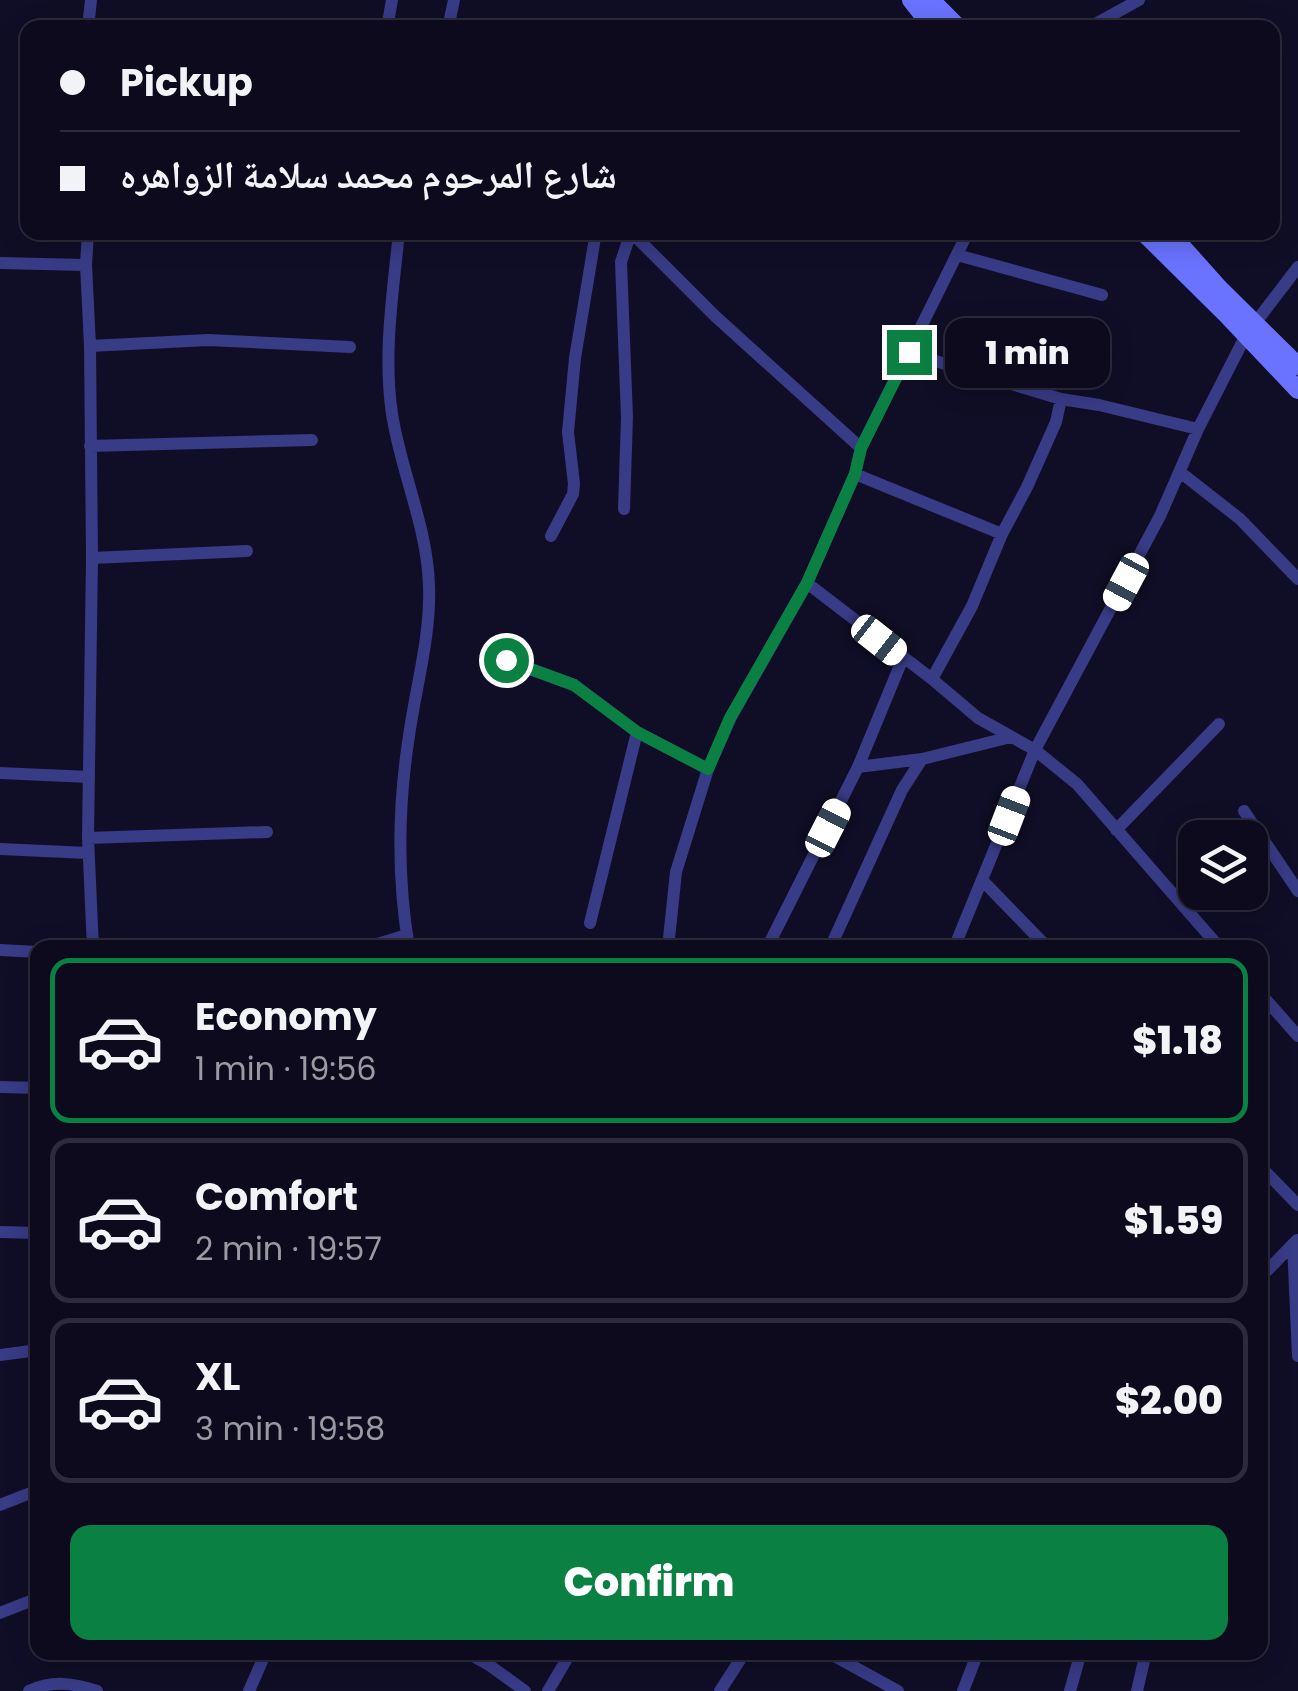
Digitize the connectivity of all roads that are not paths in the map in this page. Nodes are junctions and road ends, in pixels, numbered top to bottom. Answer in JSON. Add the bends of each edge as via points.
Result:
{"nodes":[{"id":1,"x":911,"y":0,"type":"edge"},
{"id":2,"x":932,"y":0,"type":"edge"},
{"id":3,"x":1139,"y":0,"type":"edge"},
{"id":4,"x":927,"y":20,"type":"edge"},
{"id":5,"x":951,"y":20,"type":"edge"},
{"id":6,"x":1103,"y":20,"type":"edge"},
{"id":7,"x":88,"y":240,"type":"edge"},
{"id":8,"x":399,"y":240,"type":"edge"},
{"id":9,"x":595,"y":240,"type":"edge"},
{"id":10,"x":628,"y":240,"type":"edge"},
{"id":11,"x":639,"y":240,"type":"edge"},
{"id":12,"x":964,"y":240,"type":"edge"},
{"id":13,"x":1153,"y":240,"type":"edge"},
{"id":14,"x":1176,"y":240,"type":"edge"},
{"id":15,"x":957,"y":255,"type":"junction"},
{"id":16,"x":0,"y":263,"type":"edge"},
{"id":17,"x":86,"y":265,"type":"junction"},
{"id":18,"x":1298,"y":267,"type":"edge"},
{"id":19,"x":1102,"y":295,"type":"dead end"},
{"id":20,"x":1250,"y":330,"type":"junction"},
{"id":21,"x":90,"y":346,"type":"junction"},
{"id":22,"x":350,"y":347,"type":"dead end"},
{"id":23,"x":909,"y":352,"type":"junction"},
{"id":24,"x":1298,"y":366,"type":"edge"},
{"id":25,"x":1298,"y":390,"type":"edge"},
{"id":26,"x":1061,"y":399,"type":"junction"},
{"id":27,"x":1198,"y":429,"type":"junction"},
{"id":28,"x":312,"y":440,"type":"dead end"},
{"id":29,"x":90,"y":446,"type":"junction"},
{"id":30,"x":861,"y":448,"type":"junction"},
{"id":31,"x":1180,"y":472,"type":"junction"},
{"id":32,"x":855,"y":474,"type":"junction"},
{"id":33,"x":624,"y":509,"type":"dead end"},
{"id":34,"x":1002,"y":534,"type":"junction"},
{"id":35,"x":551,"y":536,"type":"dead end"},
{"id":36,"x":247,"y":552,"type":"dead end"},
{"id":37,"x":92,"y":558,"type":"junction"},
{"id":38,"x":1298,"y":579,"type":"edge"},
{"id":39,"x":807,"y":583,"type":"junction"},
{"id":40,"x":903,"y":658,"type":"junction"},
{"id":41,"x":506,"y":660,"type":"dead end"},
{"id":42,"x":932,"y":679,"type":"junction"},
{"id":43,"x":1218,"y":724,"type":"dead end"},
{"id":44,"x":637,"y":732,"type":"junction"},
{"id":45,"x":1011,"y":737,"type":"junction"},
{"id":46,"x":1035,"y":750,"type":"junction"},
{"id":47,"x":922,"y":758,"type":"junction"},
{"id":48,"x":858,"y":768,"type":"junction"},
{"id":49,"x":708,"y":769,"type":"junction"},
{"id":50,"x":0,"y":773,"type":"edge"},
{"id":51,"x":90,"y":777,"type":"junction"},
{"id":52,"x":1244,"y":811,"type":"dead end"},
{"id":53,"x":1116,"y":830,"type":"junction"},
{"id":54,"x":268,"y":832,"type":"dead end"},
{"id":55,"x":88,"y":838,"type":"junction"},
{"id":56,"x":0,"y":849,"type":"edge"},
{"id":57,"x":88,"y":853,"type":"junction"},
{"id":58,"x":983,"y":881,"type":"junction"},
{"id":59,"x":1298,"y":891,"type":"edge"},
{"id":60,"x":590,"y":923,"type":"dead end"},
{"id":61,"x":93,"y":940,"type":"edge"},
{"id":62,"x":408,"y":940,"type":"edge"},
{"id":63,"x":669,"y":940,"type":"edge"},
{"id":64,"x":771,"y":940,"type":"edge"},
{"id":65,"x":834,"y":940,"type":"edge"},
{"id":66,"x":957,"y":940,"type":"edge"},
{"id":67,"x":1040,"y":940,"type":"edge"},
{"id":68,"x":1213,"y":940,"type":"edge"},
{"id":69,"x":0,"y":950,"type":"edge"},
{"id":70,"x":30,"y":952,"type":"edge"},
{"id":71,"x":1268,"y":1002,"type":"edge"},
{"id":72,"x":1298,"y":1036,"type":"edge"},
{"id":73,"x":0,"y":1086,"type":"edge"},
{"id":74,"x":30,"y":1088,"type":"edge"},
{"id":75,"x":1268,"y":1174,"type":"edge"},
{"id":76,"x":1298,"y":1205,"type":"edge"},
{"id":77,"x":0,"y":1232,"type":"edge"},
{"id":78,"x":30,"y":1233,"type":"edge"},
{"id":79,"x":1295,"y":1241,"type":"edge"},
{"id":80,"x":1268,"y":1270,"type":"edge"},
{"id":81,"x":30,"y":1351,"type":"edge"},
{"id":82,"x":0,"y":1354,"type":"edge"},
{"id":83,"x":1298,"y":1356,"type":"edge"},
{"id":84,"x":30,"y":1493,"type":"edge"},
{"id":85,"x":0,"y":1505,"type":"edge"},
{"id":86,"x":30,"y":1601,"type":"edge"},
{"id":87,"x":0,"y":1613,"type":"edge"},
{"id":88,"x":263,"y":1660,"type":"edge"},
{"id":89,"x":480,"y":1660,"type":"edge"},
{"id":90,"x":566,"y":1660,"type":"edge"},
{"id":91,"x":740,"y":1660,"type":"edge"},
{"id":92,"x":842,"y":1660,"type":"edge"},
{"id":93,"x":975,"y":1660,"type":"edge"},
{"id":94,"x":1079,"y":1660,"type":"edge"},
{"id":95,"x":1144,"y":1660,"type":"edge"},
{"id":96,"x":29,"y":1691,"type":"edge"},
{"id":97,"x":97,"y":1691,"type":"edge"},
{"id":98,"x":249,"y":1691,"type":"edge"},
{"id":99,"x":525,"y":1691,"type":"edge"},
{"id":100,"x":548,"y":1691,"type":"edge"},
{"id":101,"x":720,"y":1691,"type":"edge"},
{"id":102,"x":898,"y":1691,"type":"edge"},
{"id":103,"x":963,"y":1691,"type":"edge"},
{"id":104,"x":1070,"y":1691,"type":"edge"},
{"id":105,"x":1137,"y":1691,"type":"edge"}],
"edges":[{"from":1,"to":4,"type":"main road"},
{"from":2,"to":5,"type":"main road"},
{"from":3,"to":6,"type":"street"},
{"from":7,"to":17,"type":"street"},
{"from":8,"to":62,"type":"street","via":[[388,349],[392,412],[430,590],[399,830]]},
{"from":9,"to":35,"type":"street","via":[[568,432],[573,494]]},
{"from":10,"to":33,"type":"street","via":[[621,262]]},
{"from":11,"to":30,"type":"street"},
{"from":12,"to":15,"type":"street"},
{"from":13,"to":20,"type":"main road"},
{"from":14,"to":20,"type":"main road"},
{"from":15,"to":19,"type":"street"},
{"from":15,"to":23,"type":"street"},
{"from":16,"to":17,"type":"street"},
{"from":17,"to":21,"type":"street"},
{"from":18,"to":20,"type":"street"},
{"from":20,"to":24,"type":"main road"},
{"from":20,"to":25,"type":"main road"},
{"from":20,"to":27,"type":"street"},
{"from":21,"to":22,"type":"street","via":[[208,340]]},
{"from":21,"to":29,"type":"street"},
{"from":23,"to":26,"type":"street"},
{"from":23,"to":30,"type":"street"},
{"from":26,"to":27,"type":"street"},
{"from":26,"to":34,"type":"street"},
{"from":27,"to":31,"type":"street"},
{"from":28,"to":29,"type":"street"},
{"from":29,"to":37,"type":"street"},
{"from":30,"to":32,"type":"street"},
{"from":31,"to":38,"type":"street","via":[[1240,519]]},
{"from":31,"to":46,"type":"street"},
{"from":32,"to":34,"type":"street"},
{"from":32,"to":39,"type":"street"},
{"from":34,"to":42,"type":"street"},
{"from":36,"to":37,"type":"street"},
{"from":37,"to":51,"type":"street"},
{"from":39,"to":40,"type":"street"},
{"from":39,"to":49,"type":"street"},
{"from":40,"to":42,"type":"street"},
{"from":40,"to":48,"type":"street"},
{"from":41,"to":44,"type":"street","via":[[574,685]]},
{"from":42,"to":45,"type":"street"},
{"from":43,"to":53,"type":"street"},
{"from":44,"to":49,"type":"street"},
{"from":44,"to":60,"type":"street"},
{"from":45,"to":46,"type":"street"},
{"from":45,"to":47,"type":"street"},
{"from":46,"to":53,"type":"street","via":[[1077,784]]},
{"from":46,"to":58,"type":"street"},
{"from":47,"to":48,"type":"street"},
{"from":47,"to":65,"type":"street"},
{"from":48,"to":64,"type":"street"},
{"from":49,"to":63,"type":"street","via":[[676,872]]},
{"from":50,"to":51,"type":"street"},
{"from":51,"to":55,"type":"street"},
{"from":52,"to":59,"type":"street"},
{"from":53,"to":68,"type":"street"},
{"from":54,"to":55,"type":"street"},
{"from":55,"to":57,"type":"street"},
{"from":56,"to":57,"type":"street"},
{"from":57,"to":61,"type":"street"},
{"from":58,"to":66,"type":"street"},
{"from":58,"to":67,"type":"street"},
{"from":69,"to":70,"type":"street"},
{"from":71,"to":72,"type":"street"},
{"from":73,"to":74,"type":"street"},
{"from":75,"to":76,"type":"street"},
{"from":77,"to":78,"type":"street"},
{"from":79,"to":80,"type":"street"},
{"from":79,"to":83,"type":"street"},
{"from":81,"to":82,"type":"street"},
{"from":84,"to":85,"type":"street"},
{"from":86,"to":87,"type":"street"},
{"from":88,"to":98,"type":"street"},
{"from":89,"to":99,"type":"street"},
{"from":90,"to":100,"type":"street"},
{"from":91,"to":101,"type":"street"},
{"from":92,"to":102,"type":"street"},
{"from":93,"to":103,"type":"street"},
{"from":94,"to":104,"type":"street"},
{"from":95,"to":105,"type":"street"},
{"from":96,"to":97,"type":"street","via":[[78,1684]]}]}
